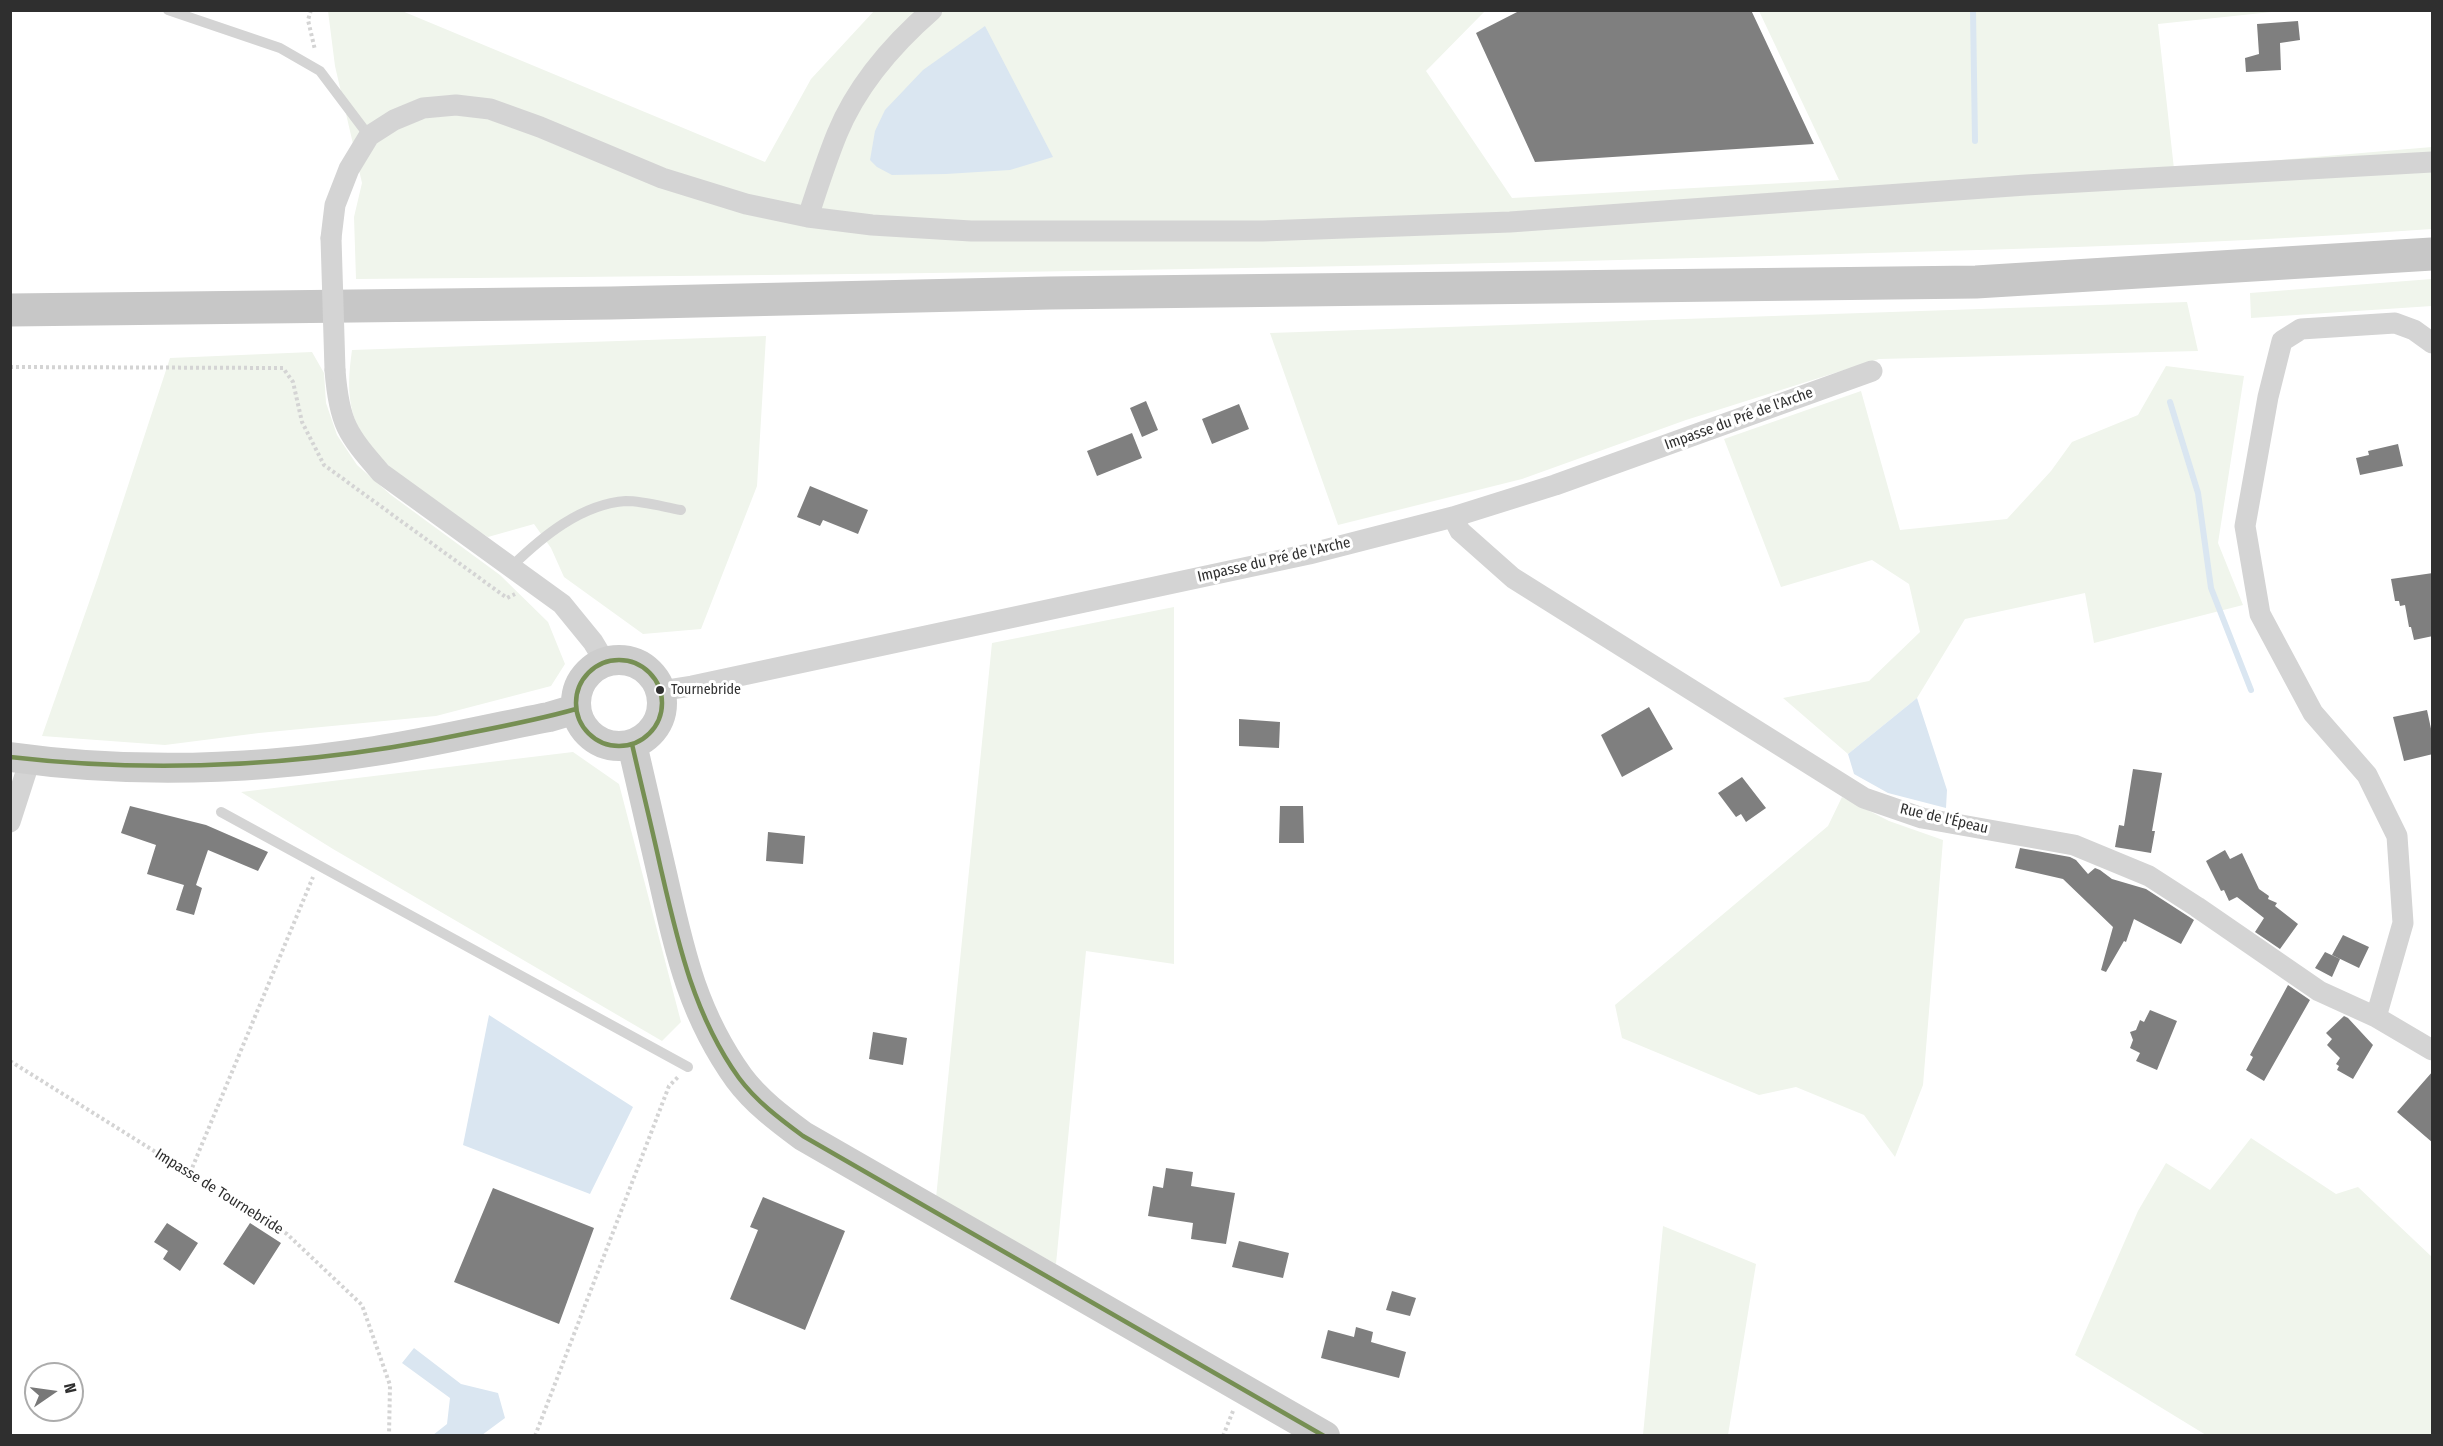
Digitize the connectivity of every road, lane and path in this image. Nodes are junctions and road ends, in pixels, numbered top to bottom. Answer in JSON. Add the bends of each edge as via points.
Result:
{"nodes":[{"id":1,"x":168,"y":10,"type":"edge"},
{"id":2,"x":311,"y":10,"type":"edge"},
{"id":3,"x":932,"y":10,"type":"edge"},
{"id":4,"x":320,"y":71,"type":"junction"},
{"id":5,"x":369,"y":136,"type":"junction"},
{"id":6,"x":2424,"y":163,"type":"edge"},
{"id":7,"x":808,"y":217,"type":"junction"},
{"id":8,"x":2433,"y":254,"type":"edge"},
{"id":9,"x":10,"y":310,"type":"edge"},
{"id":10,"x":2433,"y":343,"type":"edge"},
{"id":11,"x":10,"y":367,"type":"edge"},
{"id":12,"x":283,"y":368,"type":"dead end"},
{"id":13,"x":1872,"y":371,"type":"dead end"},
{"id":14,"x":681,"y":510,"type":"dead end"},
{"id":15,"x":1453,"y":517,"type":"junction"},
{"id":16,"x":512,"y":566,"type":"junction"},
{"id":17,"x":605,"y":662,"type":"junction"},
{"id":18,"x":660,"y":691,"type":"junction"},
{"id":19,"x":576,"y":709,"type":"junction"},
{"id":20,"x":632,"y":744,"type":"junction"},
{"id":21,"x":20,"y":758,"type":"edge"},
{"id":22,"x":221,"y":812,"type":"dead end"},
{"id":23,"x":10,"y":822,"type":"edge"},
{"id":24,"x":318,"y":864,"type":"junction"},
{"id":25,"x":2376,"y":1017,"type":"junction"},
{"id":26,"x":2433,"y":1050,"type":"edge"},
{"id":27,"x":10,"y":1060,"type":"edge"},
{"id":28,"x":688,"y":1067,"type":"joint"},
{"id":29,"x":190,"y":1173,"type":"junction"},
{"id":30,"x":389,"y":1436,"type":"edge"},
{"id":31,"x":535,"y":1436,"type":"edge"},
{"id":32,"x":1324,"y":1436,"type":"edge"}],
"edges":[{"from":1,"to":4,"type":"lane","via":[[280,48]]},
{"from":2,"to":4,"type":"path","via":[[308,20]]},
{"from":3,"to":7,"type":"street","via":[[886,55],[864,85],[838,132]]},
{"from":4,"to":5,"type":"lane"},
{"from":5,"to":7,"type":"street","via":[[423,108],[456,105],[490,109],[662,178],[746,204]]},
{"from":5,"to":16,"type":"street","bridge":true,"via":[[349,169],[335,205],[331,238],[335,370],[344,424],[381,473],[460,533]]},
{"from":6,"to":7,"type":"street","via":[[2015,186],[1510,222],[1263,231],[971,231]]},
{"from":8,"to":9,"type":"main road","via":[[1976,282]]},
{"from":10,"to":25,"type":"street","via":[[2395,323],[2301,330],[2282,340],[2245,526],[2260,614],[2313,713],[2367,775],[2397,836],[2403,923]]},
{"from":11,"to":12,"type":"path"},
{"from":13,"to":15,"type":"street","name":"Impasse du Pré de l'Arche","via":[[1554,485]]},
{"from":14,"to":16,"type":"lane","via":[[626,501],[588,510],[536,542]]},
{"from":15,"to":18,"type":"street","name":"Impasse du Pré de l'Arche","via":[[1298,556]]},
{"from":15,"to":25,"type":"street","name":"Rue de l'Épeau","via":[[1460,531],[1513,578],[1864,798],[1922,818],[2074,845],[2149,876],[2319,991]]},
{"from":16,"to":17,"type":"street","via":[[562,604]]},
{"from":17,"to":18,"type":"main road","via":[[626,660],[645,668]]},
{"from":17,"to":19,"type":"main road","via":[[582,680]]},
{"from":18,"to":20,"type":"main road","via":[[662,704],[653,729]]},
{"from":19,"to":20,"type":"main road","via":[[581,723],[597,739],[617,746]]},
{"from":19,"to":21,"type":"main road","via":[[375,751],[277,763],[174,768]]},
{"from":20,"to":32,"type":"main road","via":[[677,943],[695,1000],[740,1079],[771,1112],[803,1136]]},
{"from":21,"to":23,"type":"street"},
{"from":22,"to":24,"type":"lane"},
{"from":24,"to":28,"type":"lane"},
{"from":24,"to":29,"type":"path"},
{"from":25,"to":26,"type":"street","name":"Rue de l'Épeau"},
{"from":27,"to":29,"type":"path","name":"Impasse de Tournebride"},
{"from":28,"to":31,"type":"path","via":[[669,1086]]},
{"from":29,"to":30,"type":"path","name":"Impasse de Tournebride","via":[[287,1234],[362,1305],[390,1384]]}]}
